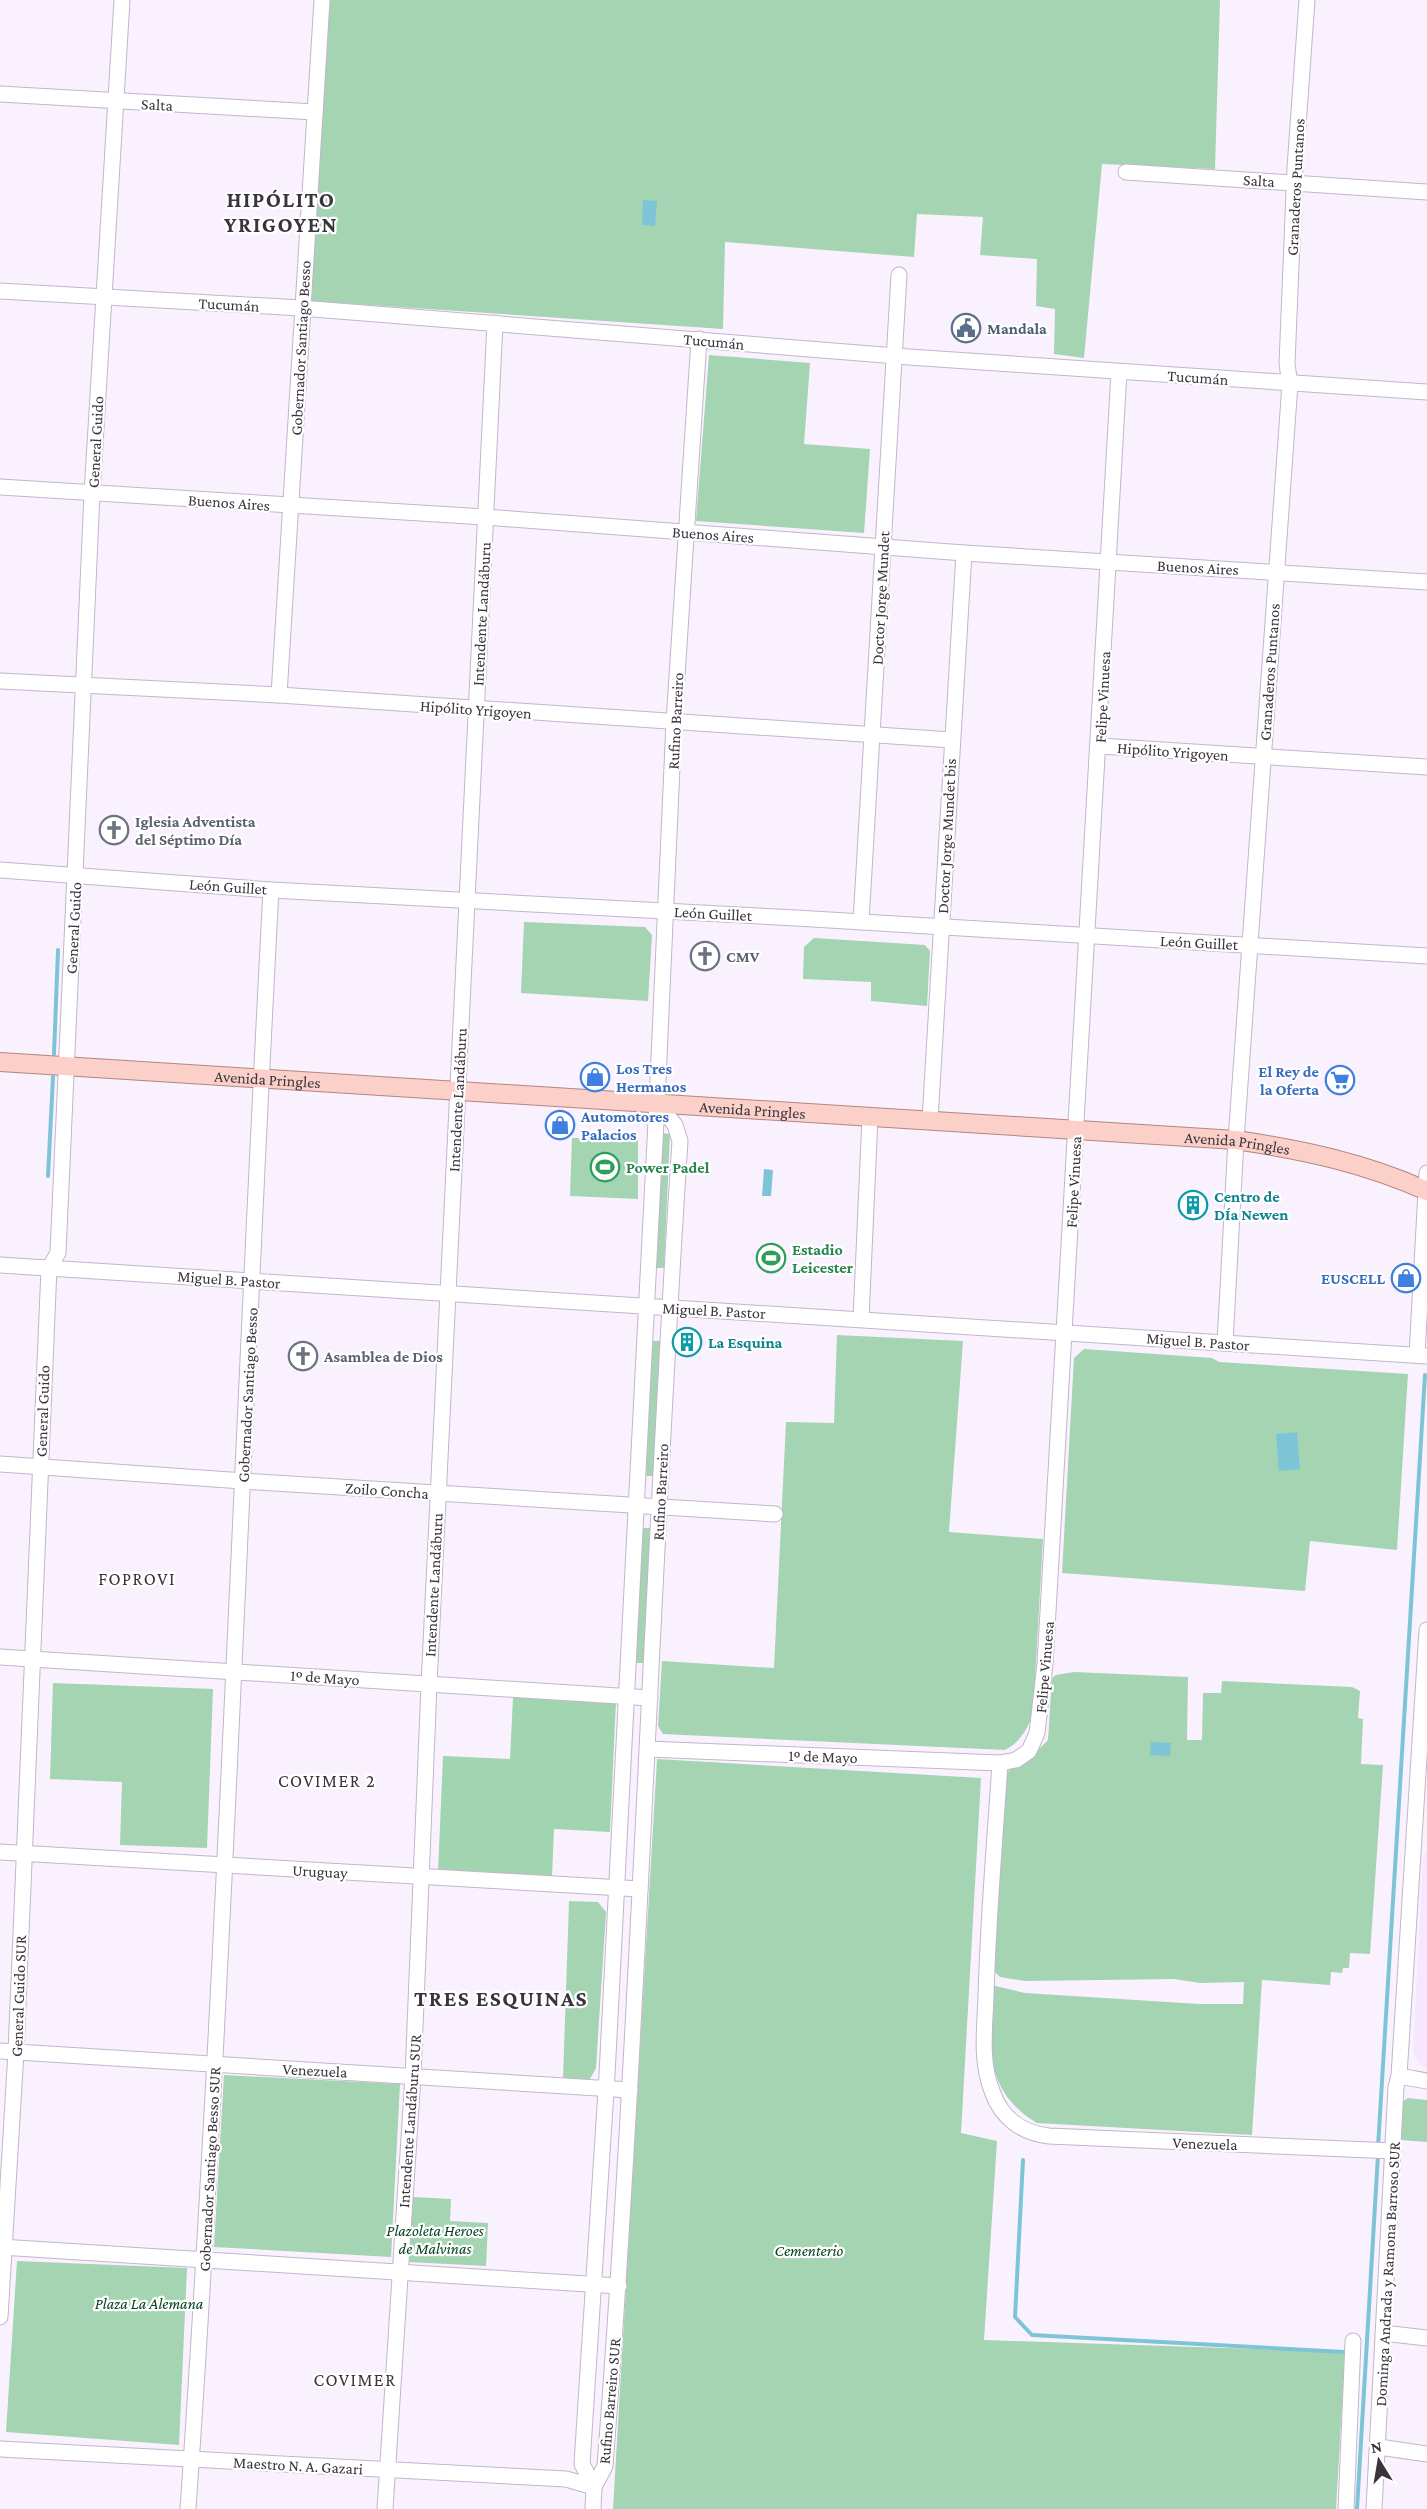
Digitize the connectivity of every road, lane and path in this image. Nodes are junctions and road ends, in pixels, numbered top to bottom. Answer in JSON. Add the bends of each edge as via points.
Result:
{"nodes":[{"id":1,"x":122,"y":0,"type":"edge"},
{"id":2,"x":321,"y":0,"type":"edge"},
{"id":3,"x":1307,"y":0,"type":"edge"},
{"id":4,"x":0,"y":94,"type":"edge"},
{"id":5,"x":116,"y":102,"type":"junction"},
{"id":6,"x":315,"y":112,"type":"junction"},
{"id":7,"x":1126,"y":172,"type":"dead end"},
{"id":8,"x":1294,"y":183,"type":"junction"},
{"id":9,"x":1427,"y":192,"type":"edge"},
{"id":10,"x":899,"y":275,"type":"dead end"},
{"id":11,"x":0,"y":291,"type":"edge"},
{"id":12,"x":103,"y":297,"type":"junction"},
{"id":13,"x":301,"y":308,"type":"junction"},
{"id":14,"x":495,"y":323,"type":"junction"},
{"id":15,"x":699,"y":339,"type":"junction"},
{"id":16,"x":894,"y":356,"type":"junction"},
{"id":17,"x":1119,"y":372,"type":"junction"},
{"id":18,"x":1290,"y":384,"type":"junction"},
{"id":19,"x":1427,"y":392,"type":"edge"},
{"id":20,"x":0,"y":487,"type":"edge"},
{"id":21,"x":92,"y":494,"type":"junction"},
{"id":22,"x":292,"y":506,"type":"junction"},
{"id":23,"x":485,"y":517,"type":"junction"},
{"id":24,"x":686,"y":532,"type":"junction"},
{"id":25,"x":882,"y":547,"type":"junction"},
{"id":26,"x":964,"y":553,"type":"junction"},
{"id":27,"x":1110,"y":562,"type":"junction"},
{"id":28,"x":1276,"y":572,"type":"junction"},
{"id":29,"x":1427,"y":582,"type":"edge"},
{"id":30,"x":0,"y":681,"type":"edge"},
{"id":31,"x":83,"y":686,"type":"junction"},
{"id":32,"x":279,"y":695,"type":"junction"},
{"id":33,"x":476,"y":709,"type":"junction"},
{"id":34,"x":674,"y":722,"type":"junction"},
{"id":35,"x":872,"y":735,"type":"junction"},
{"id":36,"x":952,"y":740,"type":"junction"},
{"id":37,"x":1100,"y":746,"type":"junction"},
{"id":38,"x":1264,"y":757,"type":"junction"},
{"id":39,"x":1427,"y":768,"type":"edge"},
{"id":40,"x":0,"y":870,"type":"edge"},
{"id":41,"x":76,"y":874,"type":"junction"},
{"id":42,"x":271,"y":890,"type":"junction"},
{"id":43,"x":467,"y":901,"type":"junction"},
{"id":44,"x":667,"y":911,"type":"junction"},
{"id":45,"x":861,"y":922,"type":"junction"},
{"id":46,"x":941,"y":926,"type":"junction"},
{"id":47,"x":1089,"y":935,"type":"junction"},
{"id":48,"x":1251,"y":945,"type":"junction"},
{"id":49,"x":1427,"y":956,"type":"edge"},
{"id":50,"x":0,"y":1062,"type":"edge"},
{"id":51,"x":67,"y":1066,"type":"junction"},
{"id":52,"x":261,"y":1078,"type":"junction"},
{"id":53,"x":458,"y":1090,"type":"junction"},
{"id":54,"x":657,"y":1102,"type":"junction"},
{"id":55,"x":870,"y":1117,"type":"junction"},
{"id":56,"x":930,"y":1120,"type":"junction"},
{"id":57,"x":1075,"y":1130,"type":"junction"},
{"id":58,"x":1236,"y":1140,"type":"junction"},
{"id":59,"x":1426,"y":1185,"type":"edge"},
{"id":60,"x":0,"y":1265,"type":"edge"},
{"id":61,"x":49,"y":1268,"type":"junction"},
{"id":62,"x":252,"y":1280,"type":"junction"},
{"id":63,"x":448,"y":1294,"type":"junction"},
{"id":64,"x":646,"y":1307,"type":"junction"},
{"id":65,"x":669,"y":1307,"type":"junction"},
{"id":66,"x":861,"y":1319,"type":"junction"},
{"id":67,"x":1065,"y":1332,"type":"junction"},
{"id":68,"x":1225,"y":1343,"type":"junction"},
{"id":69,"x":1422,"y":1355,"type":"edge"},
{"id":70,"x":0,"y":1464,"type":"edge"},
{"id":71,"x":40,"y":1467,"type":"junction"},
{"id":72,"x":243,"y":1481,"type":"junction"},
{"id":73,"x":438,"y":1494,"type":"junction"},
{"id":74,"x":636,"y":1505,"type":"junction"},
{"id":75,"x":659,"y":1507,"type":"junction"},
{"id":76,"x":775,"y":1514,"type":"dead end"},
{"id":77,"x":1427,"y":1630,"type":"edge"},
{"id":78,"x":0,"y":1657,"type":"edge"},
{"id":79,"x":33,"y":1659,"type":"junction"},
{"id":80,"x":233,"y":1671,"type":"junction"},
{"id":81,"x":429,"y":1685,"type":"junction"},
{"id":82,"x":626,"y":1698,"type":"junction"},
{"id":83,"x":650,"y":1698,"type":"junction"},
{"id":84,"x":647,"y":1749,"type":"junction"},
{"id":85,"x":999,"y":1763,"type":"junction"},
{"id":86,"x":1421,"y":1832,"type":"edge"},
{"id":87,"x":0,"y":1852,"type":"edge"},
{"id":88,"x":25,"y":1854,"type":"junction"},
{"id":89,"x":223,"y":1865,"type":"junction"},
{"id":90,"x":420,"y":1876,"type":"junction"},
{"id":91,"x":616,"y":1886,"type":"junction"},
{"id":92,"x":640,"y":1889,"type":"junction"},
{"id":93,"x":0,"y":2051,"type":"edge"},
{"id":94,"x":16,"y":2052,"type":"junction"},
{"id":95,"x":216,"y":2064,"type":"junction"},
{"id":96,"x":413,"y":2076,"type":"junction"},
{"id":97,"x":1399,"y":2076,"type":"junction"},
{"id":98,"x":1427,"y":2081,"type":"edge"},
{"id":99,"x":606,"y":2088,"type":"junction"},
{"id":100,"x":630,"y":2090,"type":"junction"},
{"id":101,"x":1393,"y":2151,"type":"junction"},
{"id":102,"x":2,"y":2247,"type":"edge"},
{"id":103,"x":204,"y":2260,"type":"junction"},
{"id":104,"x":398,"y":2272,"type":"junction"},
{"id":105,"x":593,"y":2284,"type":"junction"},
{"id":106,"x":619,"y":2286,"type":"junction"},
{"id":107,"x":0,"y":2317,"type":"edge"},
{"id":108,"x":1383,"y":2333,"type":"junction"},
{"id":109,"x":1427,"y":2338,"type":"edge"},
{"id":110,"x":1353,"y":2341,"type":"dead end"},
{"id":111,"x":1379,"y":2447,"type":"junction"},
{"id":112,"x":0,"y":2449,"type":"edge"},
{"id":113,"x":1427,"y":2454,"type":"edge"},
{"id":114,"x":192,"y":2459,"type":"junction"},
{"id":115,"x":387,"y":2470,"type":"junction"},
{"id":116,"x":594,"y":2487,"type":"junction"},
{"id":117,"x":188,"y":2509,"type":"edge"},
{"id":118,"x":385,"y":2509,"type":"edge"},
{"id":119,"x":592,"y":2509,"type":"edge"},
{"id":120,"x":1346,"y":2509,"type":"edge"},
{"id":121,"x":1374,"y":2509,"type":"edge"}],
"edges":[{"from":1,"to":5,"type":"street","name":"General Guido"},
{"from":2,"to":6,"type":"street","name":"Gobernador Santiago Besso"},
{"from":3,"to":8,"type":"street","name":"Granaderos Puntanos"},
{"from":4,"to":5,"type":"street","name":"Salta"},
{"from":5,"to":6,"type":"street","name":"Salta"},
{"from":5,"to":12,"type":"street","name":"General Guido"},
{"from":6,"to":13,"type":"street","name":"Gobernador Santiago Besso"},
{"from":7,"to":8,"type":"street","name":"Salta"},
{"from":8,"to":9,"type":"street","name":"Salta"},
{"from":8,"to":18,"type":"street","name":"Granaderos Puntanos","via":[[1287,364]]},
{"from":10,"to":16,"type":"street","name":"Doctor Jorge Mundet"},
{"from":11,"to":12,"type":"street","name":"Tucumán"},
{"from":12,"to":13,"type":"street","name":"Tucumán"},
{"from":12,"to":21,"type":"street","name":"General Guido"},
{"from":13,"to":14,"type":"street","name":"Tucumán"},
{"from":13,"to":22,"type":"street","name":"Gobernador Santiago Besso"},
{"from":14,"to":15,"type":"street","name":"Tucumán"},
{"from":14,"to":23,"type":"street","name":"Intendente Landáburu"},
{"from":15,"to":16,"type":"street","name":"Tucumán"},
{"from":15,"to":24,"type":"street","name":"Rufino Barreiro"},
{"from":16,"to":17,"type":"street","name":"Tucumán"},
{"from":16,"to":25,"type":"street","name":"Doctor Jorge Mundet"},
{"from":17,"to":18,"type":"street","name":"Tucumán"},
{"from":17,"to":27,"type":"street","name":"Felipe Vinuesa"},
{"from":18,"to":19,"type":"street","name":"Tucumán"},
{"from":18,"to":28,"type":"street","name":"Granaderos Puntanos"},
{"from":20,"to":21,"type":"street","name":"Buenos Aires"},
{"from":21,"to":22,"type":"street","name":"Buenos Aires"},
{"from":21,"to":31,"type":"street","name":"General Guido"},
{"from":22,"to":23,"type":"street","name":"Buenos Aires"},
{"from":22,"to":32,"type":"street","name":"Gobernador Santiago Besso"},
{"from":23,"to":24,"type":"street","name":"Buenos Aires"},
{"from":23,"to":33,"type":"street","name":"Intendente Landáburu"},
{"from":24,"to":25,"type":"street","name":"Buenos Aires"},
{"from":24,"to":34,"type":"street","name":"Rufino Barreiro"},
{"from":25,"to":26,"type":"street","name":"Buenos Aires"},
{"from":25,"to":35,"type":"street","name":"Doctor Jorge Mundet"},
{"from":26,"to":27,"type":"street","name":"Buenos Aires"},
{"from":26,"to":36,"type":"street","name":"Doctor Jorge Mundet bis"},
{"from":27,"to":28,"type":"street","name":"Buenos Aires"},
{"from":27,"to":37,"type":"street","name":"Felipe Vinuesa"},
{"from":28,"to":29,"type":"street","name":"Buenos Aires"},
{"from":28,"to":38,"type":"street","name":"Granaderos Puntanos"},
{"from":30,"to":31,"type":"street","name":"Hipólito Yrigoyen"},
{"from":31,"to":32,"type":"street","name":"Hipólito Yrigoyen"},
{"from":31,"to":41,"type":"street","name":"General Guido"},
{"from":32,"to":33,"type":"street","name":"Hipólito Yrigoyen"},
{"from":33,"to":34,"type":"street","name":"Hipólito Yrigoyen"},
{"from":33,"to":43,"type":"street","name":"Intendente Landáburu"},
{"from":34,"to":35,"type":"street","name":"Hipólito Yrigoyen"},
{"from":34,"to":44,"type":"street","name":"Rufino Barreiro"},
{"from":35,"to":36,"type":"street","name":"Hipólito Yrigoyen"},
{"from":35,"to":45,"type":"street","name":"Doctor Jorge Mundet"},
{"from":36,"to":46,"type":"street","name":"Doctor Jorge Mundet bis"},
{"from":37,"to":38,"type":"street","name":"Hipólito Yrigoyen"},
{"from":37,"to":47,"type":"street","name":"Felipe Vinuesa"},
{"from":38,"to":39,"type":"street","name":"Hipólito Yrigoyen"},
{"from":38,"to":48,"type":"street","name":"Granaderos Puntanos"},
{"from":40,"to":41,"type":"street","name":"León Guillet"},
{"from":41,"to":42,"type":"street","name":"León Guillet"},
{"from":41,"to":51,"type":"street","name":"General Guido"},
{"from":42,"to":43,"type":"street","name":"León Guillet"},
{"from":42,"to":52,"type":"street","name":"Gobernador Santiago Besso"},
{"from":43,"to":44,"type":"street","name":"León Guillet"},
{"from":43,"to":53,"type":"street","name":"Intendente Landáburu"},
{"from":44,"to":45,"type":"street","name":"León Guillet"},
{"from":44,"to":54,"type":"street","name":"Rufino Barreiro"},
{"from":45,"to":46,"type":"street","name":"León Guillet"},
{"from":46,"to":47,"type":"street","name":"León Guillet"},
{"from":46,"to":56,"type":"street","name":"Doctor Jorge Mundet bis"},
{"from":47,"to":48,"type":"street","name":"León Guillet"},
{"from":47,"to":57,"type":"street","name":"Felipe Vinuesa"},
{"from":48,"to":49,"type":"street","name":"León Guillet"},
{"from":48,"to":58,"type":"street","name":"Granaderos Puntanos"},
{"from":50,"to":51,"type":"main road","name":"Avenida Pringles"},
{"from":51,"to":52,"type":"main road","name":"Avenida Pringles"},
{"from":51,"to":61,"type":"street","name":"General Guido","via":[[58,1253]]},
{"from":52,"to":53,"type":"main road","name":"Avenida Pringles"},
{"from":52,"to":62,"type":"street","name":"Gobernador Santiago Besso"},
{"from":53,"to":54,"type":"main road","name":"Avenida Pringles"},
{"from":53,"to":63,"type":"street","name":"Intendente Landáburu"},
{"from":54,"to":55,"type":"main road","name":"Avenida Pringles"},
{"from":54,"to":64,"type":"street","name":"Rufino Barreiro"},
{"from":54,"to":65,"type":"street","name":"Rufino Barreiro","via":[[675,1125],[680,1142]]},
{"from":55,"to":56,"type":"main road","name":"Avenida Pringles"},
{"from":55,"to":66,"type":"street"},
{"from":56,"to":57,"type":"main road","name":"Avenida Pringles"},
{"from":57,"to":58,"type":"main road","name":"Avenida Pringles"},
{"from":57,"to":67,"type":"street","name":"Felipe Vinuesa"},
{"from":58,"to":59,"type":"main road","name":"Avenida Pringles","via":[[1308,1151]]},
{"from":58,"to":68,"type":"street","name":"Granaderos Puntanos"},
{"from":59,"to":69,"type":"street"},
{"from":60,"to":61,"type":"street","name":"Miguel B. Pastor"},
{"from":61,"to":62,"type":"street","name":"Miguel B. Pastor"},
{"from":61,"to":71,"type":"street","name":"General Guido"},
{"from":62,"to":63,"type":"street","name":"Miguel B. Pastor"},
{"from":62,"to":72,"type":"street","name":"Gobernador Santiago Besso"},
{"from":63,"to":64,"type":"street","name":"Miguel B. Pastor"},
{"from":63,"to":73,"type":"street","name":"Intendente Landáburu"},
{"from":64,"to":65,"type":"street","name":"Miguel B. Pastor"},
{"from":64,"to":74,"type":"street","name":"Rufino Barreiro"},
{"from":65,"to":66,"type":"street","name":"Miguel B. Pastor"},
{"from":65,"to":75,"type":"street","name":"Rufino Barreiro"},
{"from":66,"to":67,"type":"street","name":"Miguel B. Pastor"},
{"from":67,"to":68,"type":"street","name":"Miguel B. Pastor"},
{"from":67,"to":85,"type":"street","name":"Felipe Vinuesa","via":[[1045,1664],[1037,1733],[1029,1752],[1016,1760]]},
{"from":68,"to":69,"type":"street","name":"Miguel B. Pastor"},
{"from":70,"to":71,"type":"street","name":"Zoilo Concha"},
{"from":71,"to":72,"type":"street","name":"Zoilo Concha"},
{"from":71,"to":79,"type":"street","name":"General Guido"},
{"from":72,"to":73,"type":"street","name":"Zoilo Concha"},
{"from":72,"to":80,"type":"street","name":"Gobernador Santiago Besso"},
{"from":73,"to":74,"type":"street","name":"Zoilo Concha"},
{"from":73,"to":81,"type":"street","name":"Intendente Landáburu"},
{"from":74,"to":75,"type":"street","name":"Zoilo Concha"},
{"from":74,"to":82,"type":"street","name":"Rufino Barreiro"},
{"from":75,"to":76,"type":"street","name":"Zoilo Concha"},
{"from":75,"to":83,"type":"street","name":"Rufino Barreiro"},
{"from":77,"to":86,"type":"street","name":"Dominga Andrada y Ramona Barroso SUR"},
{"from":78,"to":79,"type":"street","name":"1º de Mayo"},
{"from":79,"to":80,"type":"street","name":"1º de Mayo"},
{"from":79,"to":88,"type":"street","name":"General Guido"},
{"from":80,"to":81,"type":"street","name":"1º de Mayo"},
{"from":80,"to":89,"type":"street","name":"Gobernador Santiago Besso"},
{"from":81,"to":82,"type":"street","name":"1º de Mayo"},
{"from":81,"to":90,"type":"street","name":"Intendente Landáburu"},
{"from":82,"to":83,"type":"street","name":"1º de Mayo"},
{"from":82,"to":91,"type":"street","name":"Rufino Barreiro"},
{"from":83,"to":84,"type":"street","name":"Rufino Barreiro"},
{"from":84,"to":85,"type":"street","name":"1º de Mayo"},
{"from":84,"to":92,"type":"street","name":"Rufino Barreiro"},
{"from":85,"to":101,"type":"street","name":"Venezuela","via":[[984,2048],[992,2094],[1020,2129],[1041,2135]]},
{"from":86,"to":97,"type":"street","name":"Dominga Andrada y Ramona Barroso SUR"},
{"from":87,"to":88,"type":"street","name":"Uruguay"},
{"from":88,"to":89,"type":"street","name":"Uruguay"},
{"from":88,"to":94,"type":"street","name":"General Guido SUR"},
{"from":89,"to":90,"type":"street","name":"Uruguay"},
{"from":89,"to":95,"type":"street","name":"Gobernador Santiago Besso SUR"},
{"from":90,"to":91,"type":"street","name":"Uruguay"},
{"from":90,"to":96,"type":"street","name":"Intendente Landáburu SUR"},
{"from":91,"to":92,"type":"street","name":"Uruguay"},
{"from":91,"to":99,"type":"street","name":"Rufino Barreiro SUR"},
{"from":92,"to":100,"type":"street","name":"Rufino Barreiro SUR"},
{"from":93,"to":94,"type":"street","name":"Venezuela"},
{"from":94,"to":95,"type":"street","name":"Venezuela"},
{"from":94,"to":102,"type":"street","name":"General Guido SUR"},
{"from":95,"to":96,"type":"street","name":"Venezuela"},
{"from":95,"to":103,"type":"street","name":"Gobernador Santiago Besso SUR"},
{"from":96,"to":99,"type":"street","name":"Venezuela"},
{"from":96,"to":104,"type":"street","name":"Intendente Landáburu SUR"},
{"from":97,"to":98,"type":"street"},
{"from":97,"to":101,"type":"street","name":"Dominga Andrada y Ramona Barroso SUR"},
{"from":99,"to":100,"type":"street","name":"Venezuela"},
{"from":99,"to":105,"type":"street","name":"Rufino Barreiro SUR"},
{"from":100,"to":106,"type":"street","name":"Rufino Barreiro SUR"},
{"from":101,"to":108,"type":"street","name":"Dominga Andrada y Ramona Barroso SUR"},
{"from":102,"to":103,"type":"street"},
{"from":102,"to":107,"type":"street","name":"General Guido SUR"},
{"from":103,"to":104,"type":"street"},
{"from":103,"to":114,"type":"street","name":"Gobernador Santiago Besso SUR"},
{"from":104,"to":105,"type":"street"},
{"from":104,"to":115,"type":"street","name":"Intendente Landáburu SUR"},
{"from":105,"to":106,"type":"street"},
{"from":105,"to":116,"type":"street","name":"Rufino Barreiro SUR","via":[[582,2464]]},
{"from":106,"to":116,"type":"street","name":"Rufino Barreiro SUR","via":[[605,2466]]},
{"from":108,"to":109,"type":"street"},
{"from":108,"to":111,"type":"street","name":"Dominga Andrada y Ramona Barroso SUR"},
{"from":110,"to":120,"type":"street"},
{"from":111,"to":113,"type":"street"},
{"from":111,"to":121,"type":"street","name":"Dominga Andrada y Ramona Barroso SUR"},
{"from":112,"to":114,"type":"street","name":"Maestro N. A. Gazari"},
{"from":114,"to":115,"type":"street","name":"Maestro N. A. Gazari"},
{"from":114,"to":117,"type":"street","name":"Gobernador Santiago Besso SUR"},
{"from":115,"to":116,"type":"street","name":"Maestro N. A. Gazari","via":[[566,2479]]},
{"from":115,"to":118,"type":"street","name":"Intendente Landáburu SUR"},
{"from":116,"to":119,"type":"street"}]}
